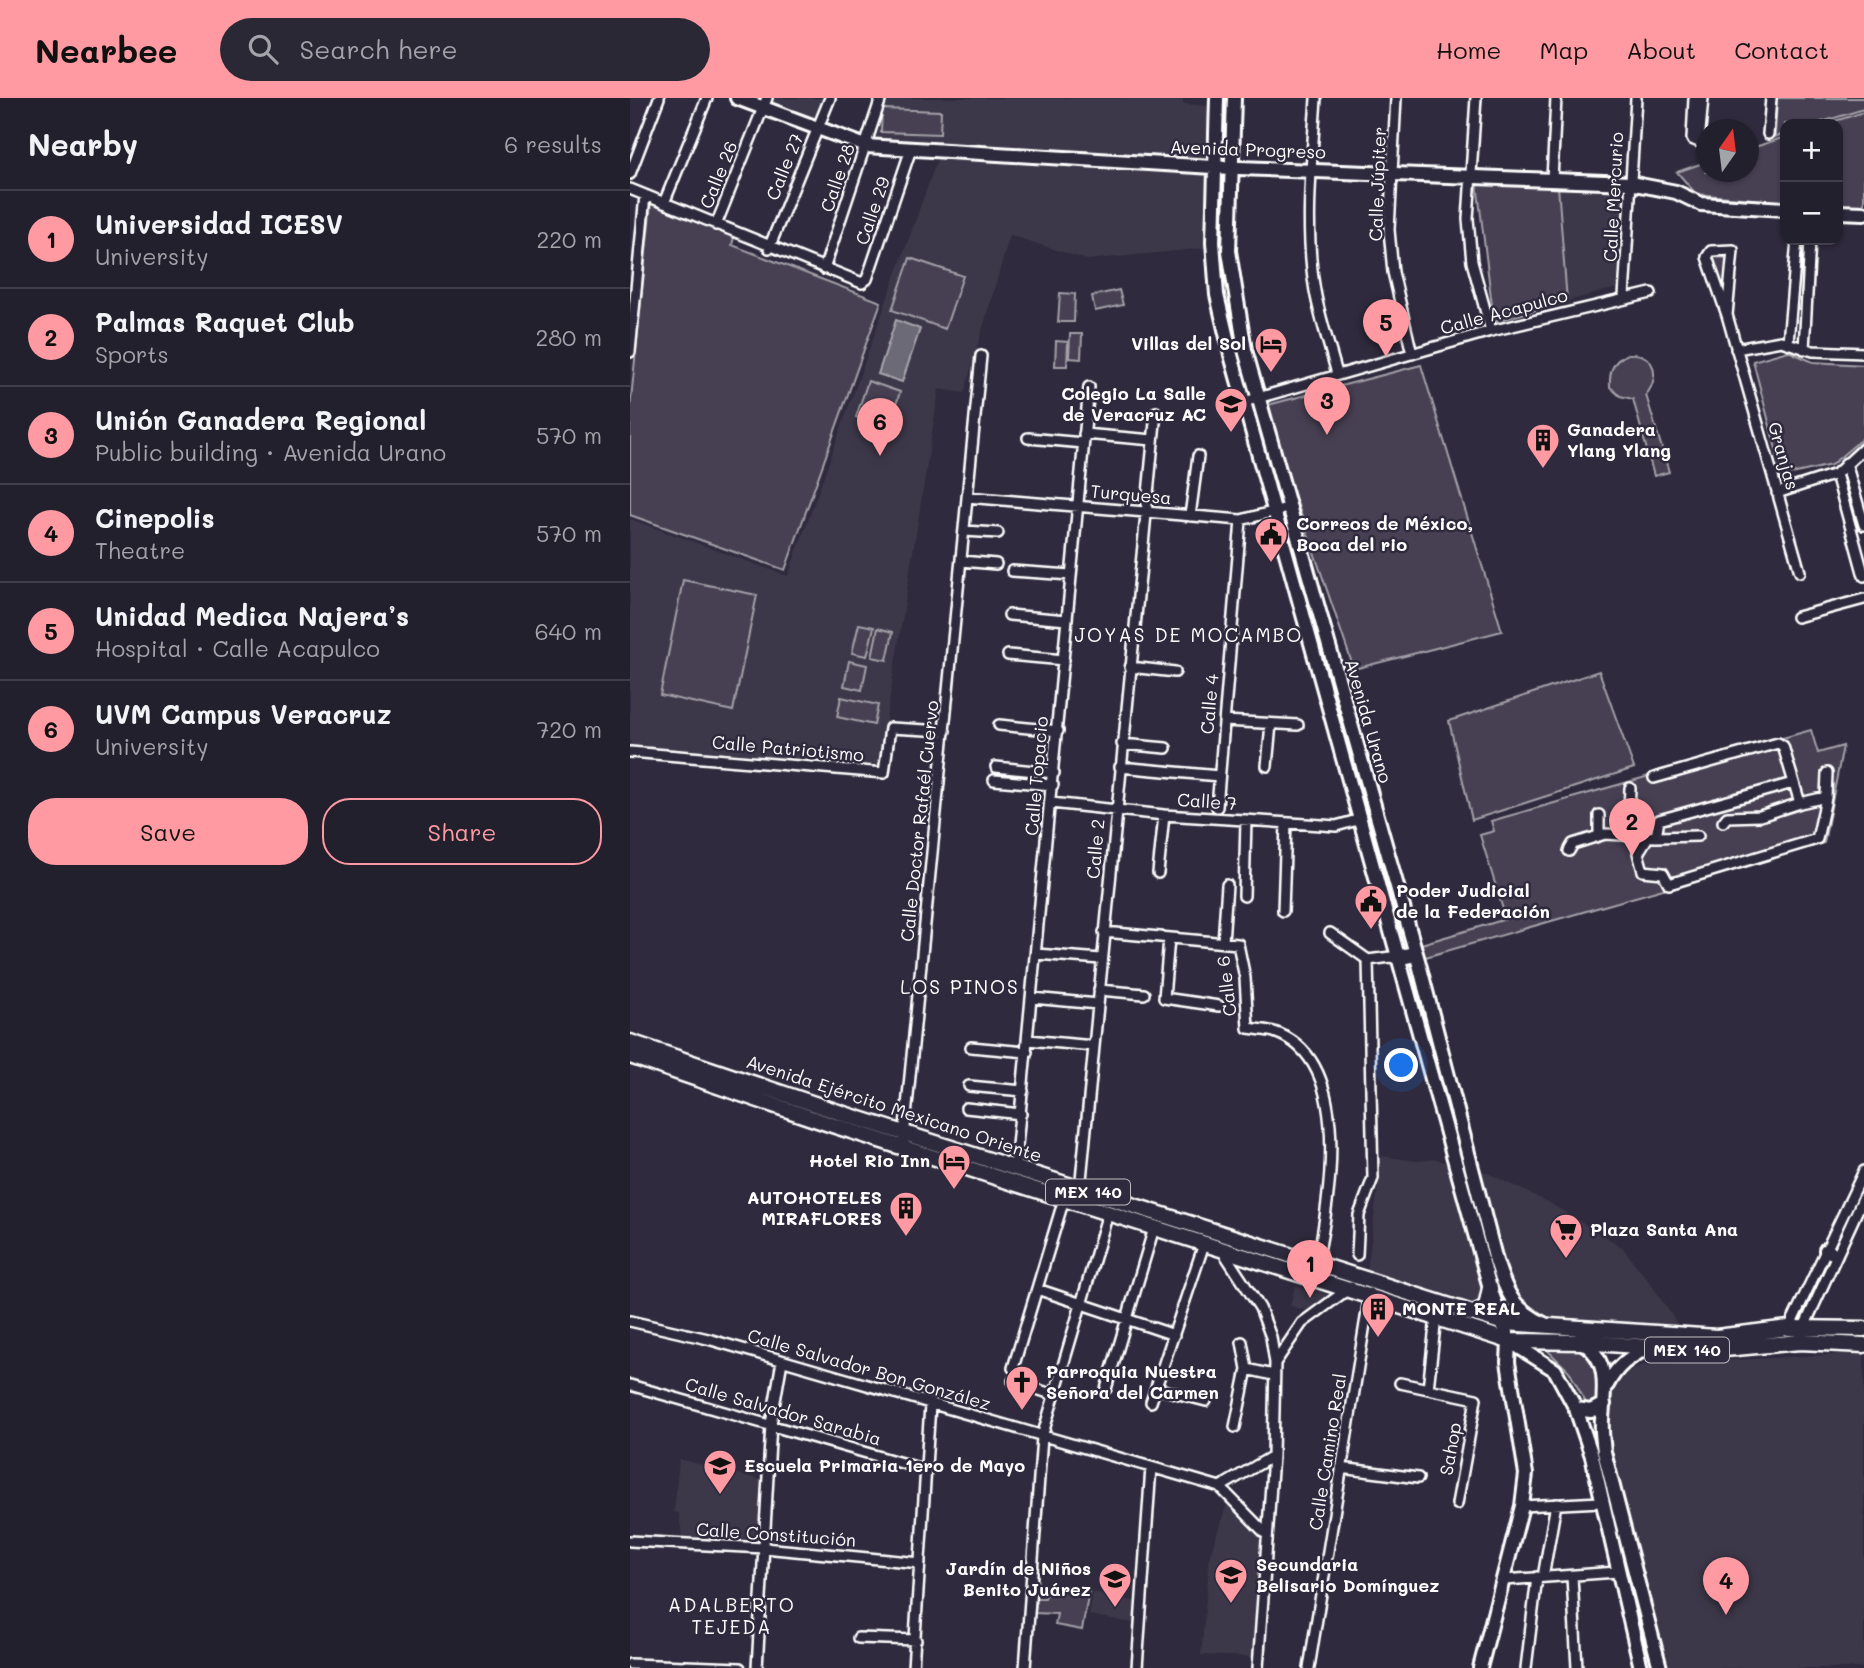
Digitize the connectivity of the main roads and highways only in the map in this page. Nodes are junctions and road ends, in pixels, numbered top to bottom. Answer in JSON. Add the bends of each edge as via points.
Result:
{"nodes":[{"id":1,"x":737,"y":98,"type":"edge"},
{"id":2,"x":1217,"y":98,"type":"edge"},
{"id":3,"x":1234,"y":98,"type":"edge"},
{"id":4,"x":765,"y":103,"type":"edge"},
{"id":5,"x":1213,"y":167,"type":"junction"},
{"id":6,"x":1229,"y":168,"type":"junction"},
{"id":7,"x":1780,"y":209,"type":"edge"},
{"id":8,"x":1843,"y":212,"type":"edge"},
{"id":9,"x":1864,"y":213,"type":"edge"},
{"id":10,"x":1393,"y":872,"type":"junction"},
{"id":11,"x":1377,"y":878,"type":"junction"},
{"id":12,"x":630,"y":1042,"type":"edge"},
{"id":13,"x":630,"y":1056,"type":"edge"},
{"id":14,"x":904,"y":1140,"type":"junction"},
{"id":15,"x":1314,"y":1272,"type":"junction"},
{"id":16,"x":1490,"y":1288,"type":"junction"},
{"id":17,"x":1371,"y":1290,"type":"junction"},
{"id":18,"x":1471,"y":1314,"type":"junction"},
{"id":19,"x":1504,"y":1323,"type":"junction"},
{"id":20,"x":1550,"y":1327,"type":"junction"},
{"id":21,"x":1864,"y":1329,"type":"edge"},
{"id":22,"x":1629,"y":1340,"type":"junction"},
{"id":23,"x":1509,"y":1341,"type":"junction"},
{"id":24,"x":1583,"y":1342,"type":"junction"},
{"id":25,"x":1863,"y":1345,"type":"edge"},
{"id":26,"x":1647,"y":1348,"type":"junction"},
{"id":27,"x":1607,"y":1385,"type":"junction"},
{"id":28,"x":1604,"y":1404,"type":"junction"},
{"id":29,"x":1576,"y":1409,"type":"junction"},
{"id":30,"x":1480,"y":1668,"type":"edge"},
{"id":31,"x":1641,"y":1668,"type":"edge"},
{"id":32,"x":1660,"y":1668,"type":"edge"}],
"edges":[{"from":1,"to":4,"type":"main road","name":"Avenida Progreso"},
{"from":2,"to":5,"type":"main road","name":"Avenida Urano"},
{"from":3,"to":6,"type":"main road","name":"Avenida Urano"},
{"from":4,"to":5,"type":"main road","name":"Avenida Progreso","via":[[866,146]]},
{"from":5,"to":6,"type":"main road","name":"Avenida Progreso"},
{"from":5,"to":11,"type":"main road","name":"Avenida Urano","via":[[1217,295]]},
{"from":6,"to":7,"type":"main road","name":"Avenida Progreso","via":[[1630,183],[1676,192],[1701,204]]},
{"from":6,"to":10,"type":"main road","name":"Avenida Urano","via":[[1229,251],[1245,350]]},
{"from":8,"to":9,"type":"main road"},
{"from":10,"to":11,"type":"main road"},
{"from":10,"to":20,"type":"main road","name":"Avenida Urano","via":[[1504,1285],[1513,1303]]},
{"from":11,"to":16,"type":"main road","name":"Avenida Urano"},
{"from":12,"to":14,"type":"main road","name":"Avenida Ejército Mexicano Oriente","number":"MEX 140"},
{"from":13,"to":14,"type":"main road","name":"Avenida Ejército Mexicano Oriente","number":"MEX 140"},
{"from":14,"to":15,"type":"main road","name":"Avenida Ejército Mexicano Oriente","number":"MEX 140","via":[[1222,1250]]},
{"from":14,"to":15,"type":"main road","name":"Avenida Ejército Mexicano Oriente","number":"MEX 140","via":[[1016,1167]]},
{"from":15,"to":17,"type":"main road","name":"Avenida Ejército Mexicano Oriente","number":"MEX 140"},
{"from":16,"to":18,"type":"main road","via":[[1486,1307]]},
{"from":16,"to":19,"type":"main road","name":"Avenida Urano"},
{"from":17,"to":18,"type":"main road","name":"Avenida Ejército Mexicano Oriente","number":"MEX 140"},
{"from":17,"to":23,"type":"main road","name":"Avenida Ejército Mexicano Oriente","number":"MEX 140"},
{"from":18,"to":19,"type":"main road","name":"Avenida Ejército Mexicano Oriente","number":"MEX 140"},
{"from":19,"to":20,"type":"main road","name":"Avenida Ejército Mexicano Oriente","number":"MEX 140"},
{"from":19,"to":23,"type":"main road","name":"Avenida Urano"},
{"from":20,"to":22,"type":"main road","number":"MEX 140"},
{"from":20,"to":24,"type":"main road","name":"Avenida Urano"},
{"from":21,"to":22,"type":"main road","number":"MEX 140","via":[[1796,1328],[1717,1338]]},
{"from":21,"to":25,"type":"main road"},
{"from":22,"to":24,"type":"main road","number":"MEX 140"},
{"from":22,"to":26,"type":"main road","number":"MEX 140"},
{"from":23,"to":24,"type":"main road","number":"MEX 140"},
{"from":23,"to":29,"type":"main road","via":[[1555,1370]]},
{"from":23,"to":30,"type":"main road","name":"Avenida Urano","via":[[1508,1362],[1525,1474],[1522,1506]]},
{"from":24,"to":27,"type":"main road","via":[[1598,1358]]},
{"from":25,"to":26,"type":"main road","number":"MEX 140","via":[[1800,1342],[1703,1351]]},
{"from":26,"to":27,"type":"main road","via":[[1621,1364]]},
{"from":27,"to":28,"type":"main road"},
{"from":28,"to":29,"type":"main road","via":[[1591,1411]]},
{"from":28,"to":32,"type":"main road","via":[[1604,1452]]},
{"from":29,"to":31,"type":"main road","via":[[1592,1456]]}]}
